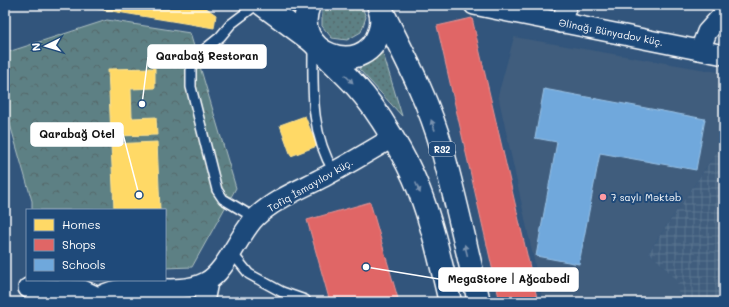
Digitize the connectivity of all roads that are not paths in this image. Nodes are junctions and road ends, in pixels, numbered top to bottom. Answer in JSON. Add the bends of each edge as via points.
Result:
{"nodes":[{"id":1,"x":256,"y":5,"type":"edge"},
{"id":2,"x":263,"y":5,"type":"edge"},
{"id":3,"x":309,"y":5,"type":"edge"},
{"id":4,"x":378,"y":5,"type":"edge"},
{"id":5,"x":474,"y":5,"type":"edge"},
{"id":6,"x":567,"y":5,"type":"edge"},
{"id":7,"x":724,"y":13,"type":"edge"},
{"id":8,"x":561,"y":23,"type":"junction"},
{"id":9,"x":317,"y":46,"type":"junction"},
{"id":10,"x":700,"y":50,"type":"junction"},
{"id":11,"x":724,"y":55,"type":"edge"},
{"id":12,"x":392,"y":138,"type":"junction"},
{"id":13,"x":334,"y":172,"type":"junction"},
{"id":14,"x":255,"y":218,"type":"junction"},
{"id":15,"x":232,"y":253,"type":"junction"},
{"id":16,"x":208,"y":282,"type":"junction"},
{"id":17,"x":28,"y":288,"type":"dead end"},
{"id":18,"x":95,"y":299,"type":"edge"},
{"id":19,"x":204,"y":302,"type":"edge"},
{"id":20,"x":306,"y":302,"type":"edge"},
{"id":21,"x":450,"y":302,"type":"edge"},
{"id":22,"x":479,"y":302,"type":"edge"}],
"edges":[{"from":1,"to":14,"type":"lane","via":[[194,58],[191,70],[191,87],[217,190],[223,199]]},
{"from":2,"to":9,"type":"main road"},
{"from":3,"to":9,"type":"main road","via":[[306,21],[308,32]]},
{"from":4,"to":9,"type":"main road","via":[[381,26],[377,38],[369,49],[346,58],[333,57]]},
{"from":22,"to":4,"type":"main road","number":"R32","one_way":true,"via":[[442,148],[411,69]]},
{"from":5,"to":8,"type":"street","name":"Əlinağı Bünyadov küç."},
{"from":6,"to":8,"type":"street"},
{"from":7,"to":10,"type":"street","via":[[708,32]]},
{"from":8,"to":10,"type":"street","name":"Əlinağı Bünyadov küç."},
{"from":9,"to":12,"type":"main road","one_way":true,"via":[[357,87]]},
{"from":9,"to":13,"type":"lane","via":[[312,108],[323,155]]},
{"from":10,"to":11,"type":"street","name":"Əlinağı Bünyadov küç."},
{"from":12,"to":13,"type":"street","name":"Tofiq İsmayılov küç."},
{"from":12,"to":21,"type":"main road","one_way":true,"via":[[419,189],[434,234]]},
{"from":13,"to":14,"type":"street","name":"Tofiq İsmayılov küç.","via":[[275,203]]},
{"from":14,"to":15,"type":"street","name":"Tofiq İsmayılov küç."},
{"from":15,"to":16,"type":"street","name":"Tofiq İsmayılov küç."},
{"from":15,"to":20,"type":"lane","via":[[249,274]]},
{"from":16,"to":18,"type":"street","via":[[193,287],[120,289],[106,292]]},
{"from":16,"to":19,"type":"street"},
{"from":17,"to":18,"type":"street","via":[[83,290]]}]}
